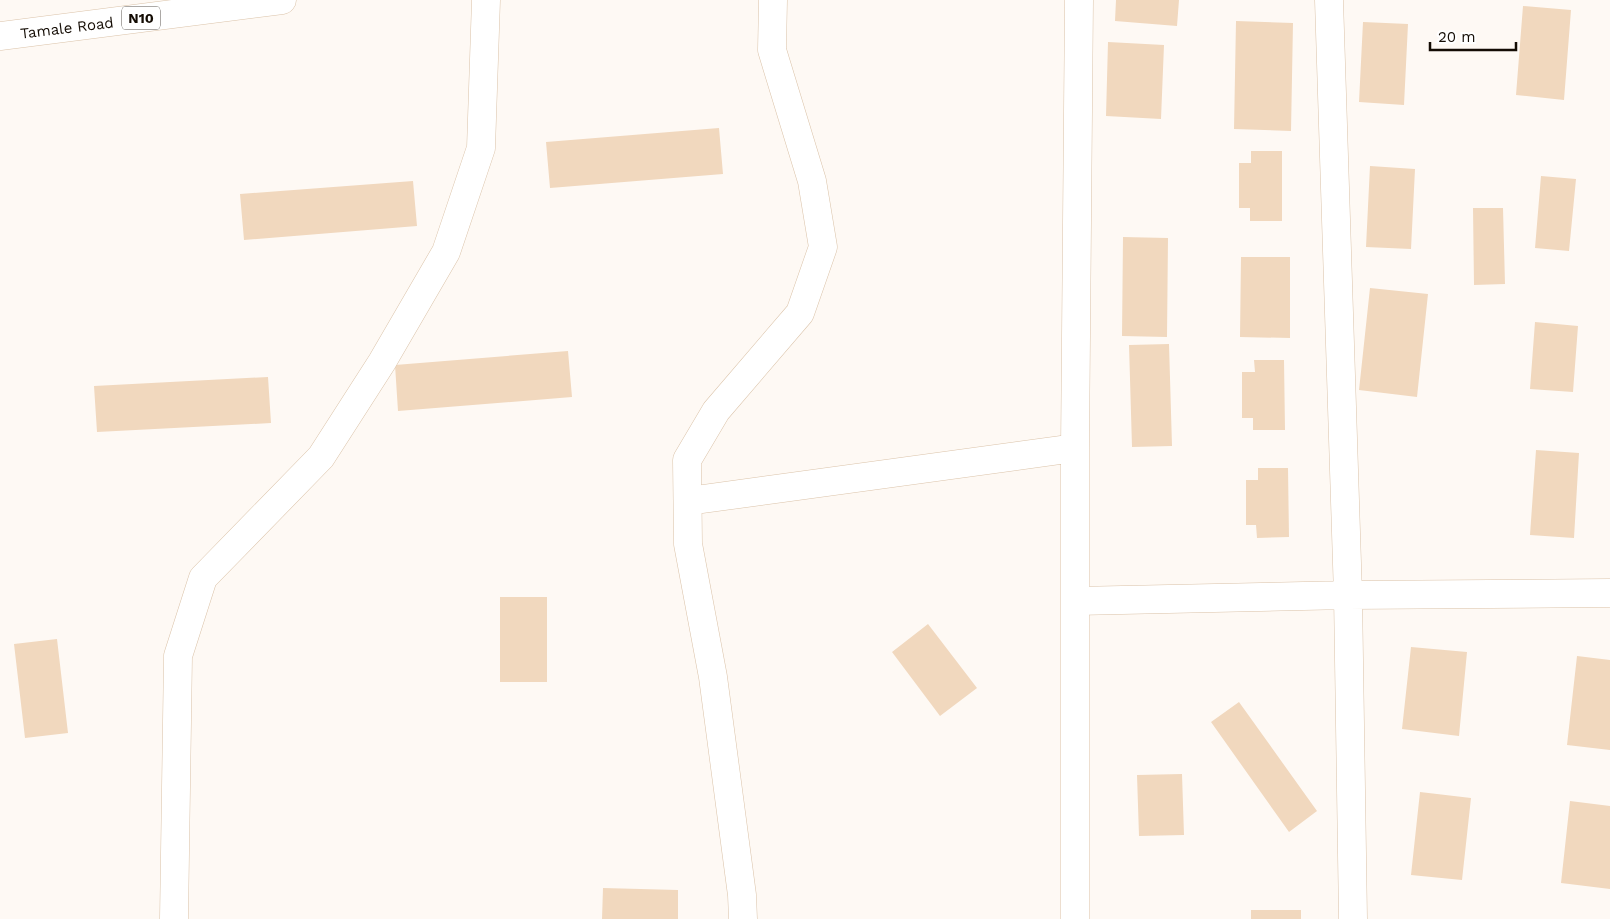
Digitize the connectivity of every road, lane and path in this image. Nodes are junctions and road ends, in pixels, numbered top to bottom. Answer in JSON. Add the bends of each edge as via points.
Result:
{"nodes":[{"id":1,"x":282,"y":0,"type":"edge"},
{"id":2,"x":486,"y":0,"type":"edge"},
{"id":3,"x":773,"y":0,"type":"edge"},
{"id":4,"x":1079,"y":0,"type":"edge"},
{"id":5,"x":1330,"y":0,"type":"edge"},
{"id":6,"x":0,"y":36,"type":"edge"},
{"id":7,"x":1075,"y":448,"type":"junction"},
{"id":8,"x":688,"y":501,"type":"junction"},
{"id":9,"x":1610,"y":593,"type":"edge"},
{"id":10,"x":1348,"y":595,"type":"junction"},
{"id":11,"x":1076,"y":601,"type":"junction"},
{"id":12,"x":174,"y":919,"type":"edge"},
{"id":13,"x":743,"y":919,"type":"edge"},
{"id":14,"x":1075,"y":919,"type":"edge"},
{"id":15,"x":1353,"y":919,"type":"edge"}],
"edges":[{"from":1,"to":6,"type":"main road","name":"Tamale Road","number":"N10"},
{"from":2,"to":12,"type":"main road","via":[[481,148],[446,252],[382,362],[321,457],[203,578],[178,656]]},
{"from":3,"to":8,"type":"main road","via":[[772,50],[812,180],[823,247],[800,313],[716,411],[687,460]]},
{"from":4,"to":7,"type":"main road"},
{"from":5,"to":10,"type":"main road"},
{"from":7,"to":8,"type":"main road"},
{"from":7,"to":11,"type":"main road"},
{"from":8,"to":13,"type":"main road","via":[[688,544],[712,677]]},
{"from":9,"to":10,"type":"main road"},
{"from":10,"to":11,"type":"main road"},
{"from":10,"to":15,"type":"main road"},
{"from":11,"to":14,"type":"main road"}]}
